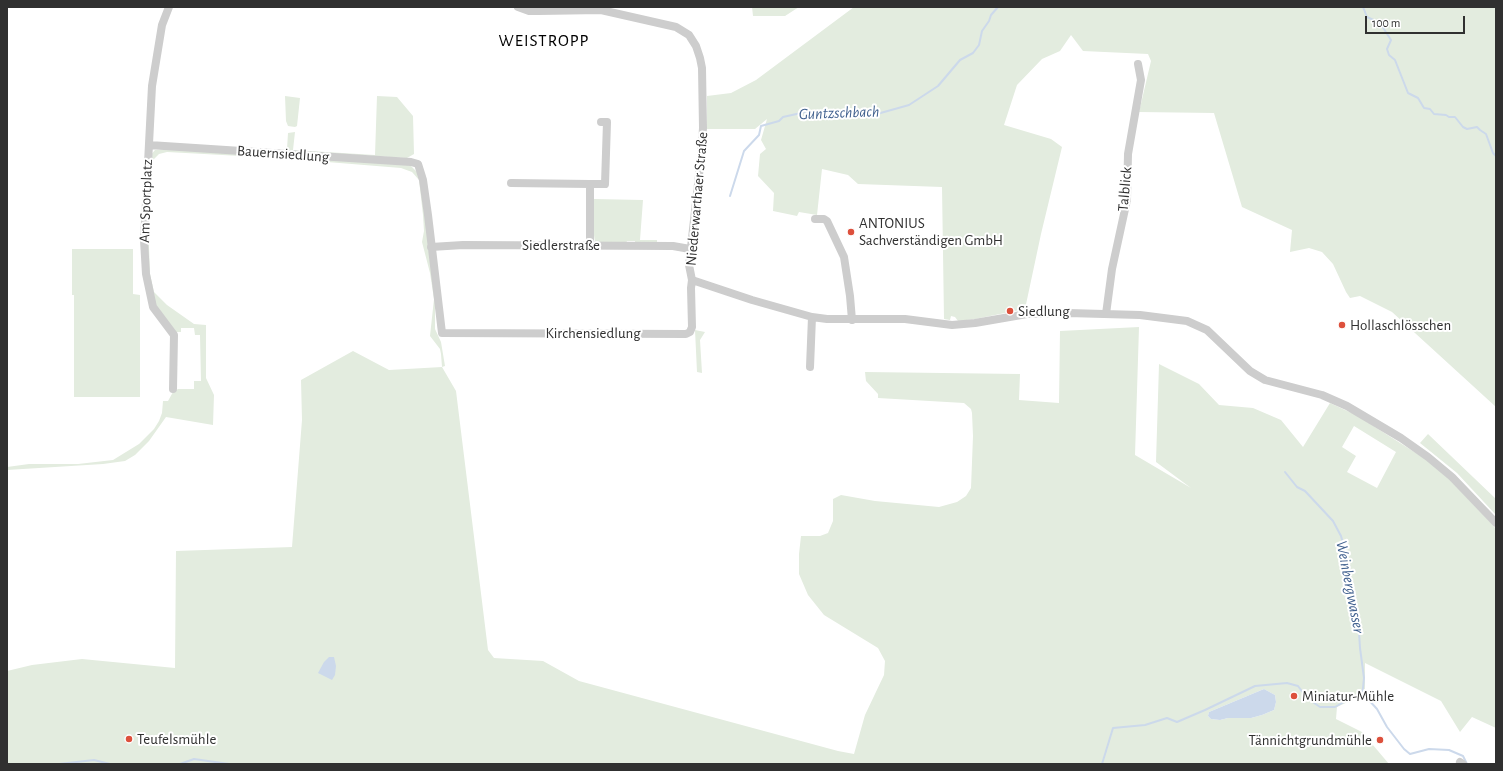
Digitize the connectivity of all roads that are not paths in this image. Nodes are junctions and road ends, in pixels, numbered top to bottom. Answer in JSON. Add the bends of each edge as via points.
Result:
{"nodes":[{"id":1,"x":169,"y":7,"type":"edge"},
{"id":2,"x":518,"y":7,"type":"edge"},
{"id":3,"x":1138,"y":64,"type":"dead end"},
{"id":4,"x":601,"y":122,"type":"dead end"},
{"id":5,"x":149,"y":145,"type":"junction"},
{"id":6,"x":512,"y":183,"type":"dead end"},
{"id":7,"x":590,"y":184,"type":"junction"},
{"id":8,"x":814,"y":219,"type":"dead end"},
{"id":9,"x":590,"y":246,"type":"junction"},
{"id":10,"x":431,"y":247,"type":"junction"},
{"id":11,"x":690,"y":249,"type":"junction"},
{"id":12,"x":692,"y":280,"type":"junction"},
{"id":13,"x":1106,"y":314,"type":"junction"},
{"id":14,"x":812,"y":317,"type":"junction"},
{"id":15,"x":852,"y":320,"type":"junction"},
{"id":16,"x":810,"y":367,"type":"dead end"},
{"id":17,"x":174,"y":389,"type":"dead end"},
{"id":18,"x":1496,"y":523,"type":"edge"}],
"edges":[{"from":1,"to":5,"type":"street","name":"Am Sportplatz","via":[[162,25],[156,58]]},
{"from":2,"to":11,"type":"street","name":"Niederwarthaer Straße","via":[[529,11],[601,10],[676,27],[689,35],[700,58],[703,128],[702,157]]},
{"from":3,"to":13,"type":"street","name":"Talblick","via":[[1141,80],[1128,154],[1127,200],[1112,269]]},
{"from":4,"to":7,"type":"street","via":[[607,122],[605,184]]},
{"from":5,"to":10,"type":"street","name":"Bauernsiedlung","via":[[418,164],[423,180]]},
{"from":5,"to":17,"type":"street","name":"Am Sportplatz","via":[[144,258],[152,307],[174,335]]},
{"from":6,"to":7,"type":"street"},
{"from":7,"to":9,"type":"street"},
{"from":8,"to":15,"type":"street","via":[[827,221],[844,256]]},
{"from":9,"to":10,"type":"street","name":"Siedlerstraße"},
{"from":9,"to":11,"type":"street","name":"Siedlerstraße","via":[[673,246]]},
{"from":10,"to":12,"type":"street","name":"Kirchensiedlung","via":[[442,333],[686,334],[692,327]]},
{"from":11,"to":12,"type":"street","name":"Niederwarthaer Straße"},
{"from":12,"to":14,"type":"street","name":"Niederwarthaer Straße"},
{"from":13,"to":15,"type":"street","name":"Niederwarthaer Straße","via":[[1027,314],[958,325],[905,320]]},
{"from":13,"to":18,"type":"street","name":"Niederwarthaer Straße","via":[[1187,321],[1207,330],[1250,371],[1265,380],[1347,406],[1428,457],[1452,477]]},
{"from":14,"to":15,"type":"street","name":"Niederwarthaer Straße"},
{"from":14,"to":16,"type":"street"}]}
